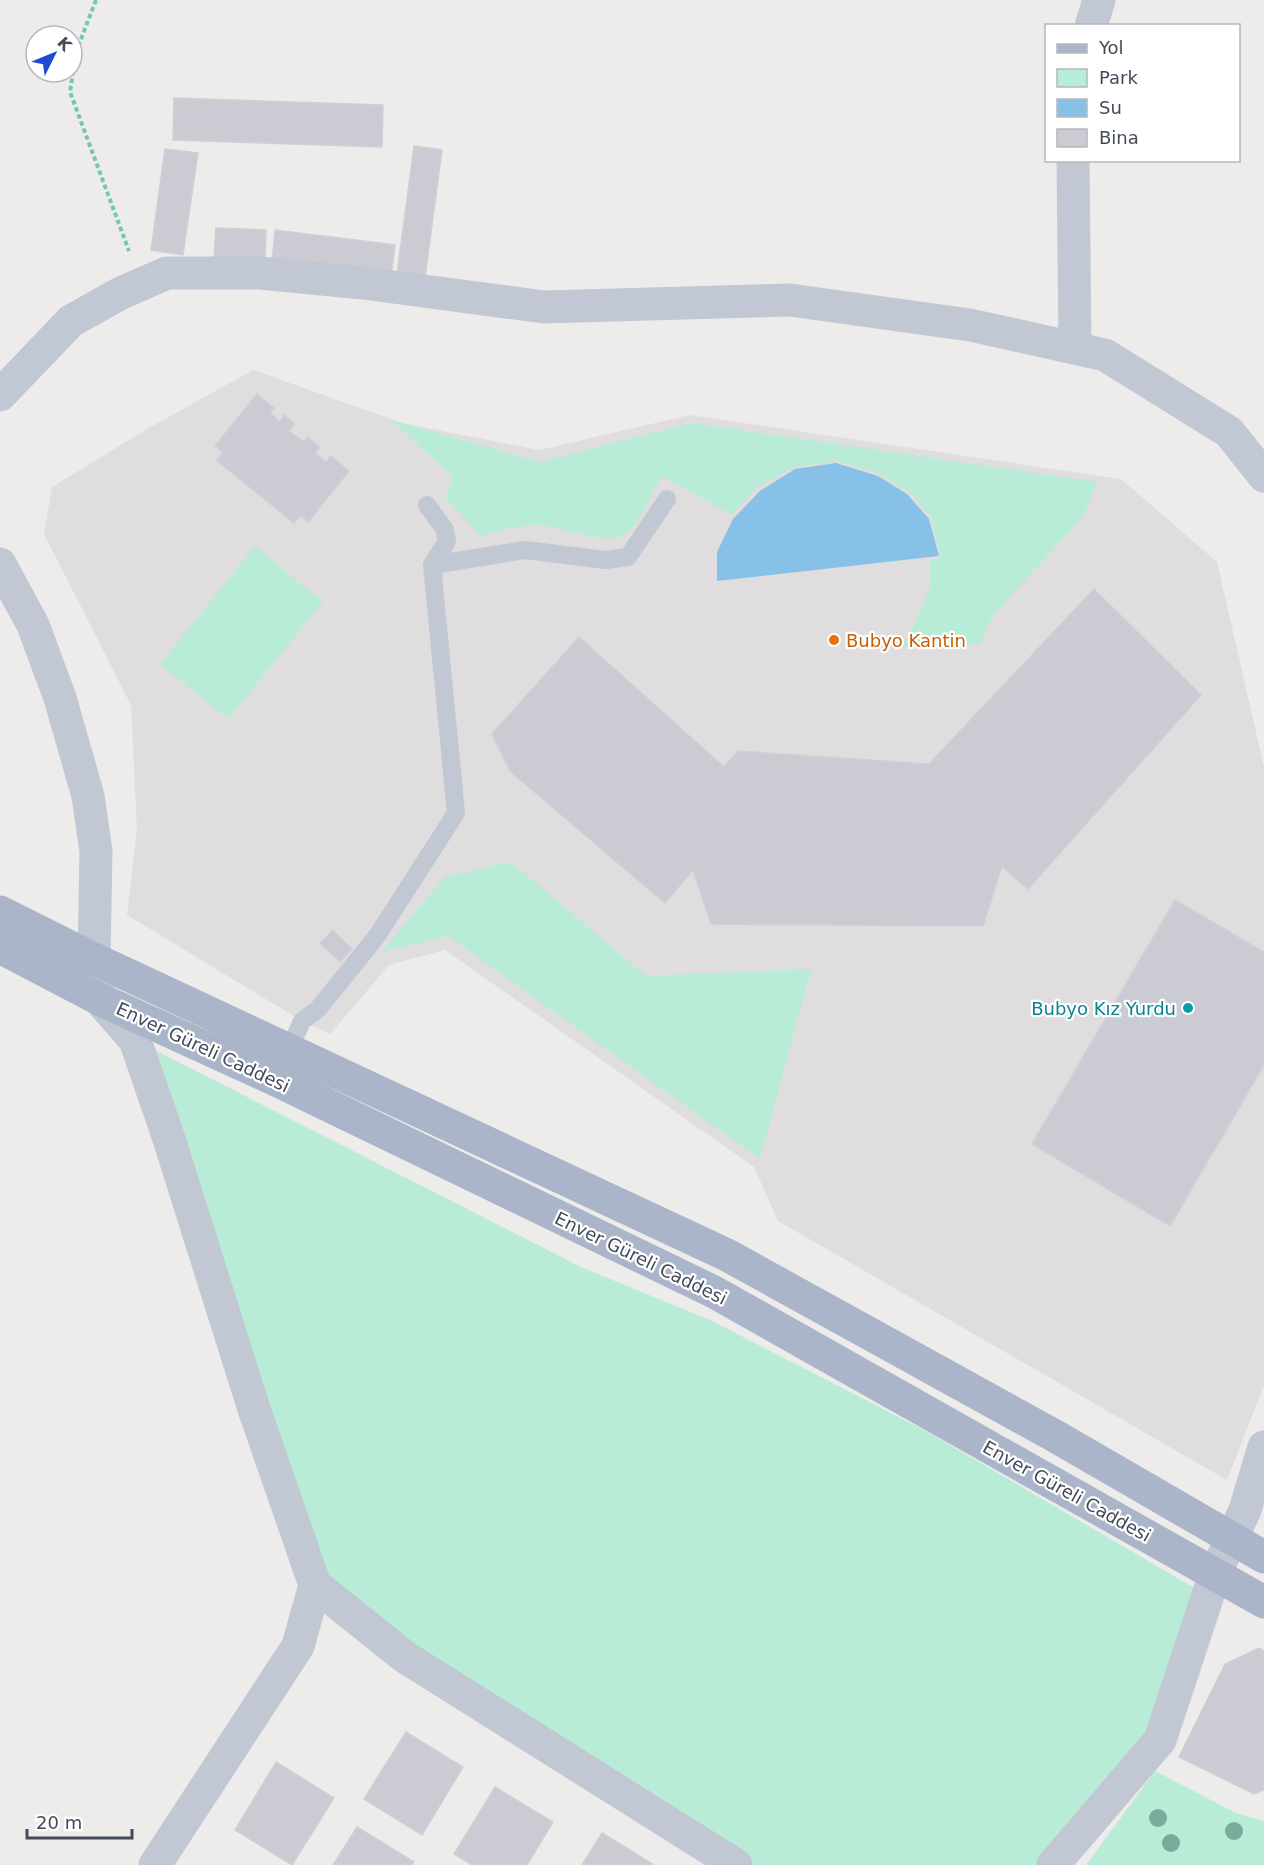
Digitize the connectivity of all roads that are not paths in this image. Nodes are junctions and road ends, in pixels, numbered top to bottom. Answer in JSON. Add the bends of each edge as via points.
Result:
{"nodes":[{"id":1,"x":1099,"y":0,"type":"edge"},
{"id":2,"x":1092,"y":24,"type":"edge"},
{"id":3,"x":1073,"y":162,"type":"edge"},
{"id":4,"x":1075,"y":348,"type":"junction"},
{"id":5,"x":0,"y":395,"type":"edge"},
{"id":6,"x":1264,"y":476,"type":"edge"},
{"id":7,"x":667,"y":499,"type":"dead end"},
{"id":8,"x":427,"y":505,"type":"dead end"},
{"id":9,"x":0,"y":564,"type":"edge"},
{"id":10,"x":432,"y":565,"type":"junction"},
{"id":11,"x":0,"y":912,"type":"edge"},
{"id":12,"x":0,"y":948,"type":"edge"},
{"id":13,"x":94,"y":959,"type":"junction"},
{"id":14,"x":99,"y":999,"type":"junction"},
{"id":15,"x":290,"y":1050,"type":"junction"},
{"id":16,"x":276,"y":1080,"type":"junction"},
{"id":17,"x":1264,"y":1447,"type":"edge"},
{"id":18,"x":1264,"y":1475,"type":"edge"},
{"id":19,"x":1238,"y":1525,"type":"junction"},
{"id":20,"x":1264,"y":1557,"type":"edge"},
{"id":21,"x":1215,"y":1574,"type":"junction"},
{"id":22,"x":315,"y":1585,"type":"junction"},
{"id":23,"x":1264,"y":1602,"type":"edge"},
{"id":24,"x":155,"y":1865,"type":"edge"},
{"id":25,"x":736,"y":1865,"type":"edge"},
{"id":26,"x":1053,"y":1865,"type":"edge"}],
"edges":[{"from":1,"to":2,"type":"street"},
{"from":3,"to":4,"type":"street"},
{"from":4,"to":5,"type":"street","via":[[970,326],[790,300],[544,307],[260,273],[167,273],[71,321]]},
{"from":4,"to":6,"type":"street","via":[[1105,355],[1229,432]]},
{"from":7,"to":10,"type":"lane","via":[[628,556],[606,560],[525,550]]},
{"from":8,"to":10,"type":"lane","via":[[445,530],[447,541]]},
{"from":9,"to":13,"type":"street","via":[[33,626],[60,698],[88,796],[96,851]]},
{"from":10,"to":15,"type":"lane","via":[[456,813],[377,936],[318,1009],[302,1021]]},
{"from":11,"to":13,"type":"main road","name":"Enver Güreli Caddesi"},
{"from":12,"to":14,"type":"main road","name":"Enver Güreli Caddesi"},
{"from":13,"to":14,"type":"street"},
{"from":13,"to":15,"type":"main road","name":"Enver Güreli Caddesi"},
{"from":14,"to":16,"type":"main road","name":"Enver Güreli Caddesi"},
{"from":14,"to":22,"type":"street","via":[[135,1040]]},
{"from":15,"to":16,"type":"lane"},
{"from":15,"to":19,"type":"main road","name":"Enver Güreli Caddesi","via":[[727,1255],[1055,1436]]},
{"from":16,"to":21,"type":"main road","name":"Enver Güreli Caddesi","via":[[714,1292]]},
{"from":17,"to":19,"type":"street"},
{"from":18,"to":19,"type":"lane"},
{"from":19,"to":20,"type":"main road","name":"Enver Güreli Caddesi"},
{"from":19,"to":21,"type":"street"},
{"from":21,"to":23,"type":"main road","name":"Enver Güreli Caddesi"},
{"from":21,"to":26,"type":"street","via":[[1160,1740]]},
{"from":22,"to":24,"type":"street","via":[[298,1646]]},
{"from":22,"to":25,"type":"street","via":[[405,1657]]}]}
